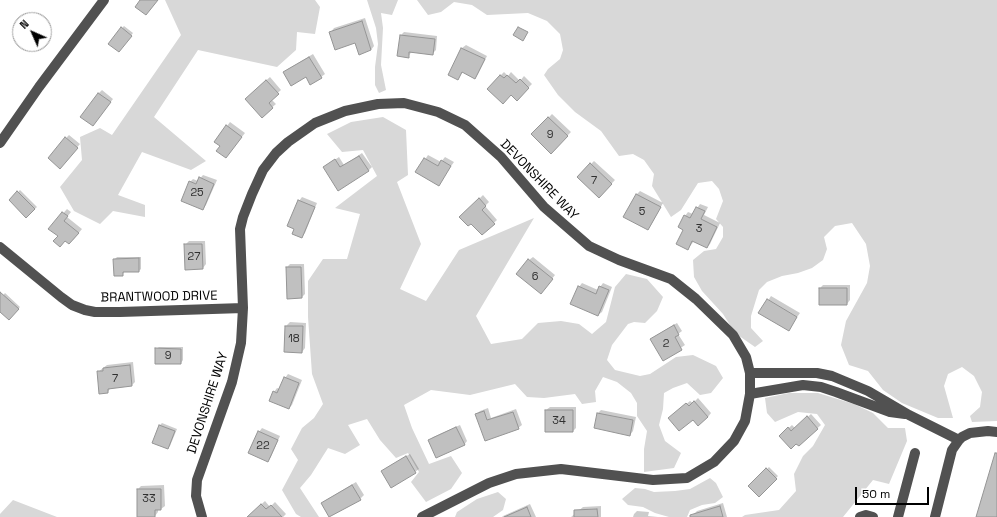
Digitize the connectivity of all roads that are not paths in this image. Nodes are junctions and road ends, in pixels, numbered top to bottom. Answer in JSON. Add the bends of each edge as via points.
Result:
{"nodes":[{"id":1,"x":104,"y":0,"type":"edge"},
{"id":2,"x":0,"y":143,"type":"edge"},
{"id":3,"x":0,"y":247,"type":"edge"},
{"id":4,"x":244,"y":308,"type":"junction"},
{"id":5,"x":750,"y":373,"type":"junction"},
{"id":6,"x":750,"y":394,"type":"junction"},
{"id":7,"x":909,"y":415,"type":"junction"},
{"id":8,"x":997,"y":432,"type":"edge"},
{"id":9,"x":959,"y":440,"type":"junction"},
{"id":10,"x":916,"y":453,"type":"dead end"},
{"id":11,"x":202,"y":517,"type":"edge"},
{"id":12,"x":422,"y":517,"type":"edge"},
{"id":13,"x":860,"y":517,"type":"edge"},
{"id":14,"x":873,"y":517,"type":"edge"},
{"id":15,"x":898,"y":517,"type":"edge"},
{"id":16,"x":935,"y":517,"type":"edge"}],
"edges":[{"from":1,"to":2,"type":"street"},
{"from":3,"to":4,"type":"street","name":"BRANTWOOD DRIVE","via":[[61,297],[85,310],[120,312]]},
{"from":4,"to":5,"type":"street","name":"DEVONSHIRE WAY","via":[[240,229],[263,170],[276,153],[315,123],[345,111],[378,104],[404,103],[438,112],[465,125],[500,158],[544,207],[590,246],[619,260],[671,279],[696,298],[733,336],[746,357]]},
{"from":4,"to":11,"type":"street","name":"DEVONSHIRE WAY","via":[[241,343],[232,382],[197,480],[196,496]]},
{"from":5,"to":6,"type":"street","name":"DEVONSHIRE WAY"},
{"from":5,"to":7,"type":"street","via":[[817,373],[832,376],[868,391]]},
{"from":6,"to":7,"type":"street","via":[[803,385],[821,387],[890,412]]},
{"from":6,"to":12,"type":"street","name":"DEVONSHIRE WAY","via":[[745,421],[734,441],[714,462],[687,478],[653,480],[561,469],[516,474],[489,483]]},
{"from":7,"to":9,"type":"street"},
{"from":8,"to":9,"type":"street","via":[[970,433]]},
{"from":9,"to":16,"type":"street","via":[[952,450]]},
{"from":10,"to":15,"type":"street"},
{"from":13,"to":14,"type":"street","via":[[866,514]]}]}
